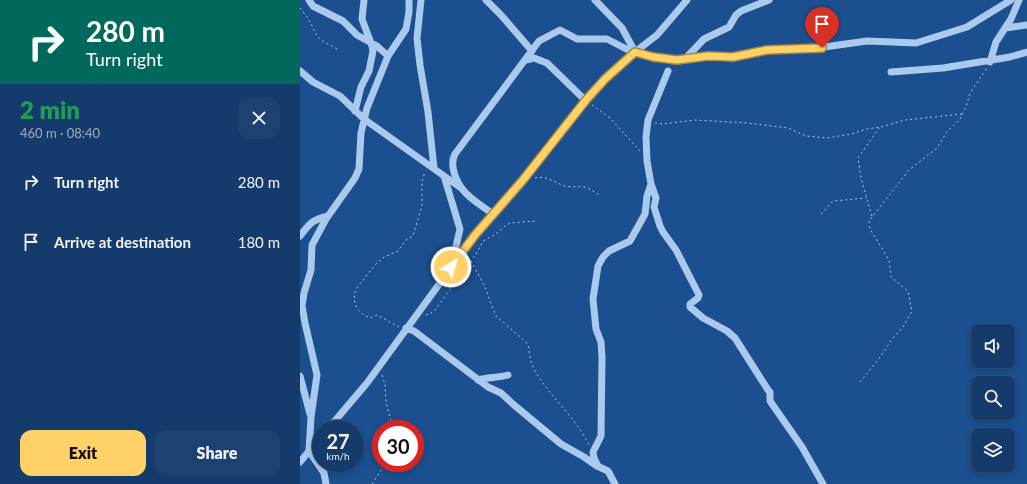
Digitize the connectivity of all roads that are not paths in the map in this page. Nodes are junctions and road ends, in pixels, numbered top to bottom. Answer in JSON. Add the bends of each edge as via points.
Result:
{"nodes":[{"id":1,"x":309,"y":0,"type":"edge"},
{"id":2,"x":364,"y":0,"type":"edge"},
{"id":3,"x":409,"y":0,"type":"edge"},
{"id":4,"x":421,"y":0,"type":"edge"},
{"id":5,"x":486,"y":0,"type":"edge"},
{"id":6,"x":595,"y":0,"type":"edge"},
{"id":7,"x":687,"y":0,"type":"edge"},
{"id":8,"x":769,"y":0,"type":"edge"},
{"id":9,"x":1011,"y":0,"type":"edge"},
{"id":10,"x":1019,"y":0,"type":"edge"},
{"id":11,"x":1027,"y":25,"type":"edge"},
{"id":12,"x":1005,"y":28,"type":"junction"},
{"id":13,"x":370,"y":42,"type":"junction"},
{"id":14,"x":532,"y":51,"type":"junction"},
{"id":15,"x":634,"y":52,"type":"junction"},
{"id":16,"x":1027,"y":52,"type":"edge"},
{"id":17,"x":388,"y":56,"type":"junction"},
{"id":18,"x":526,"y":60,"type":"junction"},
{"id":19,"x":685,"y":60,"type":"junction"},
{"id":20,"x":991,"y":61,"type":"junction"},
{"id":21,"x":300,"y":71,"type":"edge"},
{"id":22,"x":668,"y":71,"type":"dead end"},
{"id":23,"x":891,"y":72,"type":"dead end"},
{"id":24,"x":586,"y":100,"type":"junction"},
{"id":25,"x":355,"y":111,"type":"junction"},
{"id":26,"x":364,"y":119,"type":"junction"},
{"id":27,"x":434,"y":168,"type":"junction"},
{"id":28,"x":444,"y":176,"type":"junction"},
{"id":29,"x":651,"y":184,"type":"junction"},
{"id":30,"x":462,"y":189,"type":"junction"},
{"id":31,"x":494,"y":215,"type":"junction"},
{"id":32,"x":328,"y":216,"type":"junction"},
{"id":33,"x":300,"y":236,"type":"edge"},
{"id":34,"x":451,"y":267,"type":"junction"},
{"id":35,"x":301,"y":304,"type":"edge"},
{"id":36,"x":406,"y":328,"type":"junction"},
{"id":37,"x":508,"y":375,"type":"dead end"},
{"id":38,"x":300,"y":376,"type":"edge"},
{"id":39,"x":478,"y":380,"type":"junction"},
{"id":40,"x":311,"y":418,"type":"junction"},
{"id":41,"x":336,"y":420,"type":"edge"},
{"id":42,"x":312,"y":448,"type":"edge"},
{"id":43,"x":309,"y":451,"type":"junction"},
{"id":44,"x":300,"y":462,"type":"edge"},
{"id":45,"x":598,"y":466,"type":"junction"},
{"id":46,"x":326,"y":484,"type":"edge"},
{"id":47,"x":615,"y":484,"type":"edge"},
{"id":48,"x":823,"y":484,"type":"edge"}],
"edges":[{"from":1,"to":13,"type":"street","via":[[313,6],[343,21],[357,35]]},
{"from":2,"to":13,"type":"street","via":[[361,16]]},
{"from":3,"to":17,"type":"street","via":[[406,29]]},
{"from":4,"to":27,"type":"street","via":[[417,38]]},
{"from":5,"to":14,"type":"street"},
{"from":6,"to":15,"type":"street","via":[[622,28]]},
{"from":7,"to":15,"type":"street","via":[[657,35]]},
{"from":8,"to":19,"type":"street","via":[[740,11],[729,27],[704,39]]},
{"from":9,"to":19,"type":"street","via":[[967,28],[916,43],[867,41],[810,49],[767,50],[733,57],[708,56]]},
{"from":10,"to":12,"type":"street"},
{"from":11,"to":12,"type":"street"},
{"from":12,"to":20,"type":"street","via":[[996,42]]},
{"from":13,"to":17,"type":"street","via":[[381,48]]},
{"from":13,"to":25,"type":"street","via":[[373,51],[369,71]]},
{"from":14,"to":15,"type":"street","via":[[539,41],[560,30],[577,38],[607,39]]},
{"from":14,"to":18,"type":"street"},
{"from":15,"to":19,"type":"street","via":[[669,60]]},
{"from":15,"to":24,"type":"street"},
{"from":16,"to":20,"type":"street"},
{"from":17,"to":26,"type":"street"},
{"from":18,"to":24,"type":"street","via":[[534,58],[546,63]]},
{"from":18,"to":30,"type":"street","via":[[454,157],[454,173]]},
{"from":20,"to":23,"type":"street","via":[[929,70]]},
{"from":21,"to":25,"type":"street","via":[[313,82],[340,96]]},
{"from":22,"to":29,"type":"street","via":[[648,122],[647,160]]},
{"from":24,"to":31,"type":"street"},
{"from":25,"to":26,"type":"street"},
{"from":26,"to":27,"type":"street"},
{"from":26,"to":32,"type":"street","via":[[359,169]]},
{"from":27,"to":28,"type":"street"},
{"from":28,"to":30,"type":"street"},
{"from":28,"to":34,"type":"street","via":[[460,229]]},
{"from":29,"to":45,"type":"street","via":[[645,214],[630,241],[609,251],[598,266],[592,299],[596,329],[602,348],[603,393],[600,436],[593,450]]},
{"from":29,"to":48,"type":"street","via":[[660,226],[676,250],[699,295],[690,307],[703,318],[727,331],[741,345],[768,390],[770,401]]},
{"from":30,"to":31,"type":"street"},
{"from":31,"to":34,"type":"street"},
{"from":32,"to":33,"type":"street","via":[[310,223]]},
{"from":32,"to":35,"type":"street","via":[[312,245],[311,270]]},
{"from":34,"to":36,"type":"street"},
{"from":35,"to":40,"type":"street","via":[[317,375]]},
{"from":36,"to":39,"type":"street","via":[[414,331]]},
{"from":36,"to":41,"type":"street","via":[[367,383]]},
{"from":37,"to":39,"type":"street"},
{"from":38,"to":40,"type":"street"},
{"from":39,"to":45,"type":"street","via":[[501,393],[561,444]]},
{"from":40,"to":43,"type":"street"},
{"from":42,"to":43,"type":"street"},
{"from":43,"to":44,"type":"street"},
{"from":43,"to":46,"type":"street","via":[[324,473]]},
{"from":45,"to":47,"type":"street","via":[[608,471]]}]}
